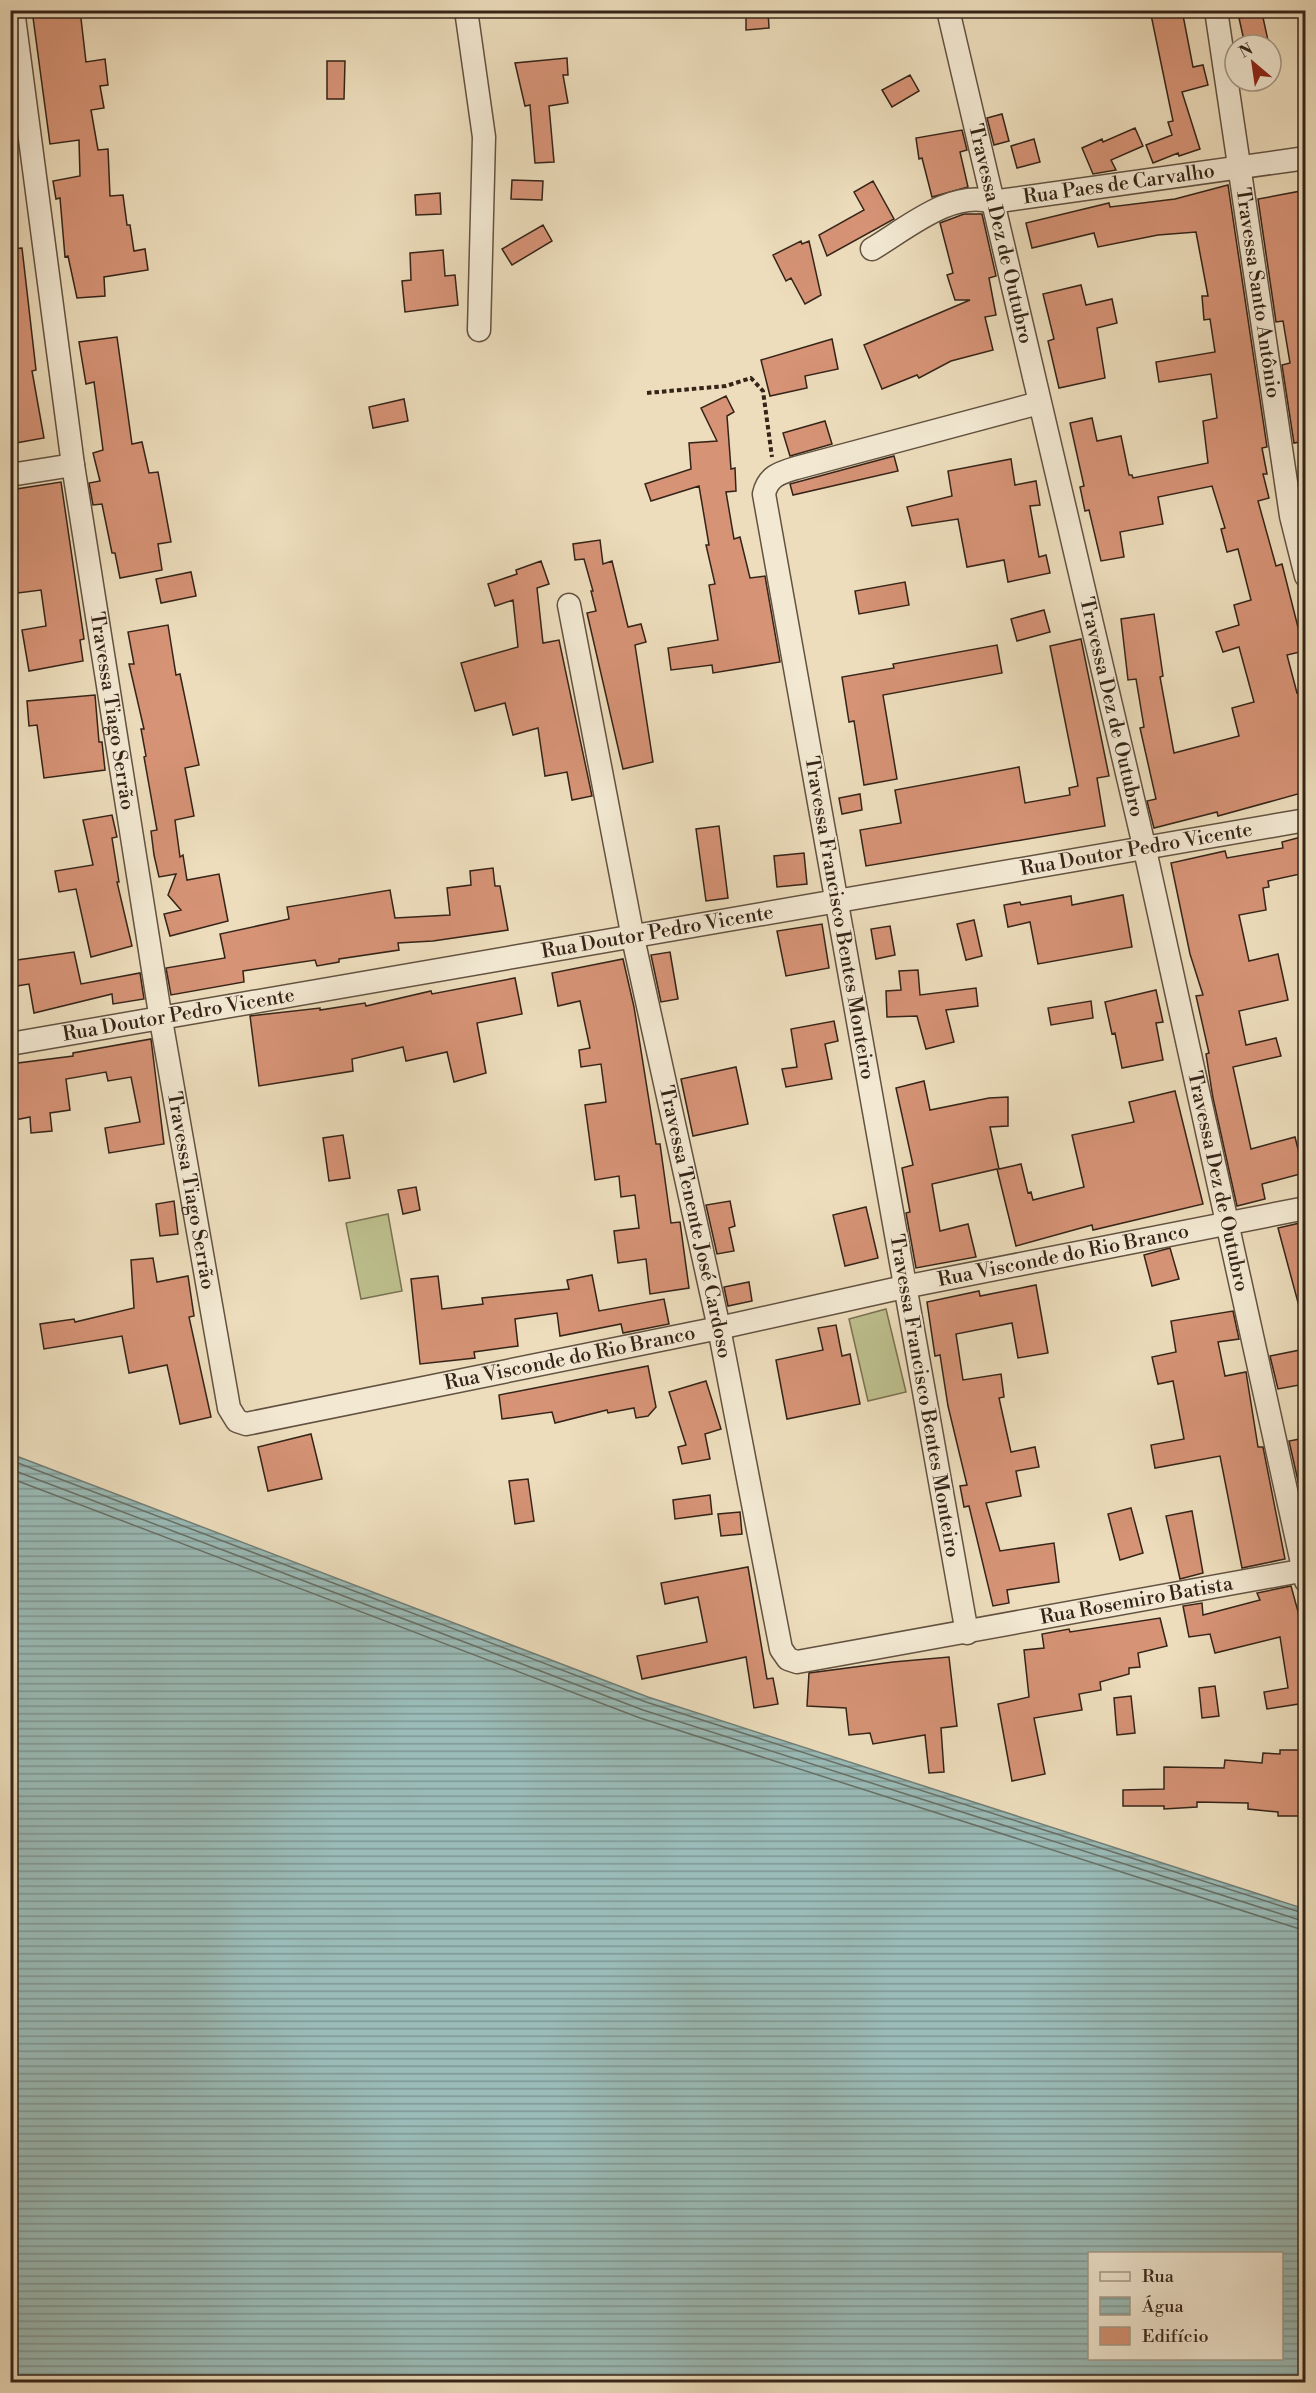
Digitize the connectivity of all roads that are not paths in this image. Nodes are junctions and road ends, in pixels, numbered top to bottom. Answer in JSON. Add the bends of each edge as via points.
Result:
{"nodes":[{"id":1,"x":13,"y":10,"type":"edge"},
{"id":2,"x":466,"y":10,"type":"edge"},
{"id":3,"x":948,"y":10,"type":"edge"},
{"id":4,"x":1216,"y":10,"type":"edge"},
{"id":5,"x":1305,"y":158,"type":"edge"},
{"id":6,"x":1240,"y":168,"type":"junction"},
{"id":7,"x":992,"y":202,"type":"junction"},
{"id":8,"x":872,"y":249,"type":"dead end"},
{"id":9,"x":479,"y":330,"type":"dead end"},
{"id":10,"x":1039,"y":403,"type":"junction"},
{"id":11,"x":73,"y":465,"type":"junction"},
{"id":12,"x":10,"y":475,"type":"edge"},
{"id":13,"x":1305,"y":576,"type":"edge"},
{"id":14,"x":569,"y":605,"type":"dead end"},
{"id":15,"x":1305,"y":820,"type":"edge"},
{"id":16,"x":1145,"y":850,"type":"junction"},
{"id":17,"x":836,"y":902,"type":"junction"},
{"id":18,"x":633,"y":938,"type":"junction"},
{"id":19,"x":161,"y":1020,"type":"junction"},
{"id":20,"x":10,"y":1044,"type":"edge"},
{"id":21,"x":1305,"y":1208,"type":"edge"},
{"id":22,"x":1227,"y":1223,"type":"junction"},
{"id":23,"x":904,"y":1287,"type":"junction"},
{"id":24,"x":719,"y":1328,"type":"junction"},
{"id":25,"x":229,"y":1408,"type":"joint"},
{"id":26,"x":1305,"y":1574,"type":"edge"},
{"id":27,"x":967,"y":1633,"type":"junction"}],
"edges":[{"from":1,"to":11,"type":"street","name":"Travessa Tiago Serrão"},
{"from":2,"to":9,"type":"street","via":[[484,137]]},
{"from":3,"to":7,"type":"street","name":"Travessa Dez de Outubro"},
{"from":4,"to":6,"type":"street","name":"Travessa Santo Antônio"},
{"from":5,"to":6,"type":"street","name":"Rua Paes de Carvalho"},
{"from":6,"to":7,"type":"street","name":"Rua Paes de Carvalho"},
{"from":6,"to":13,"type":"street","name":"Travessa Santo Antônio","via":[[1291,516]]},
{"from":7,"to":8,"type":"street","name":"Rua Paes de Carvalho","via":[[969,198],[949,203]]},
{"from":7,"to":10,"type":"street","name":"Travessa Dez de Outubro"},
{"from":10,"to":16,"type":"street","name":"Travessa Dez de Outubro"},
{"from":10,"to":17,"type":"street","name":"Travessa Francisco Bentes Monteiro","via":[[775,475],[766,485],[764,494]]},
{"from":11,"to":12,"type":"street"},
{"from":11,"to":19,"type":"street","name":"Travessa Tiago Serrão"},
{"from":14,"to":18,"type":"street","name":"Travessa Tenente José Cardoso"},
{"from":15,"to":16,"type":"street","name":"Rua Doutor Pedro Vicente"},
{"from":16,"to":17,"type":"street","name":"Rua Doutor Pedro Vicente"},
{"from":16,"to":22,"type":"street","name":"Travessa Dez de Outubro"},
{"from":17,"to":18,"type":"street","name":"Rua Doutor Pedro Vicente"},
{"from":17,"to":23,"type":"street","name":"Travessa Francisco Bentes Monteiro"},
{"from":18,"to":19,"type":"street","name":"Rua Doutor Pedro Vicente"},
{"from":18,"to":24,"type":"street","name":"Travessa Tenente José Cardoso"},
{"from":19,"to":20,"type":"street","name":"Rua Doutor Pedro Vicente"},
{"from":19,"to":25,"type":"street","name":"Travessa Tiago Serrão"},
{"from":21,"to":22,"type":"street","name":"Rua Visconde do Rio Branco"},
{"from":22,"to":23,"type":"street","name":"Rua Visconde do Rio Branco"},
{"from":22,"to":26,"type":"street","name":"Travessa Dez de Outubro"},
{"from":23,"to":24,"type":"street","name":"Rua Visconde do Rio Branco"},
{"from":23,"to":27,"type":"street","name":"Travessa Francisco Bentes Monteiro"},
{"from":24,"to":25,"type":"street","name":"Rua Visconde do Rio Branco","via":[[246,1424],[237,1421]]},
{"from":24,"to":27,"type":"street","name":"Travessa Tenente José Cardoso","via":[[781,1649],[788,1659],[797,1662]]},
{"from":26,"to":27,"type":"street","name":"Rua Rosemiro Batista"}]}
